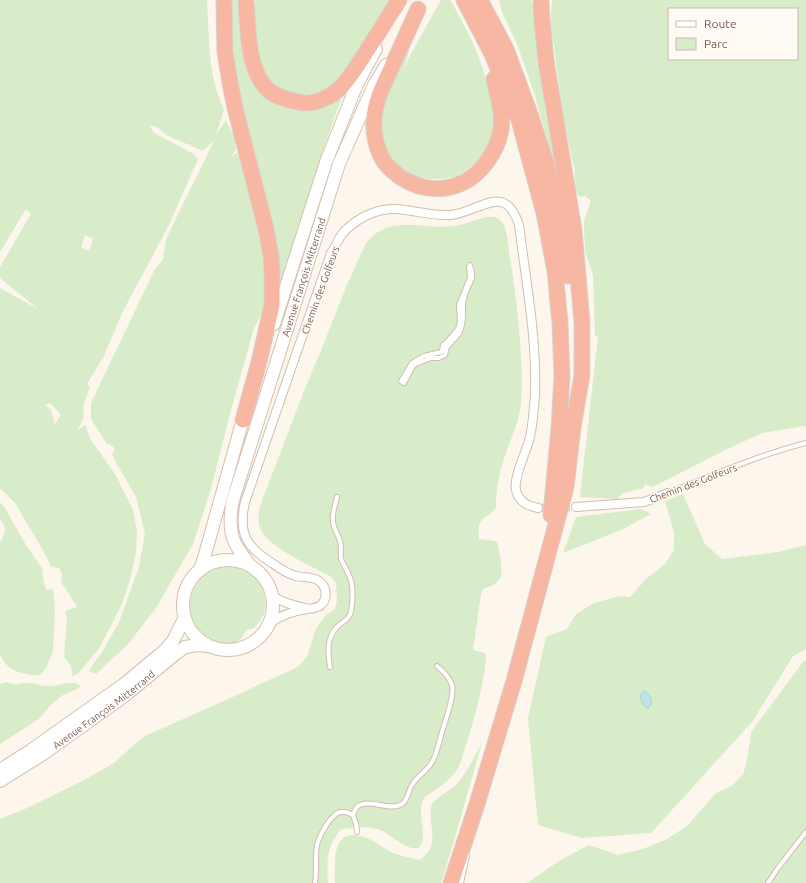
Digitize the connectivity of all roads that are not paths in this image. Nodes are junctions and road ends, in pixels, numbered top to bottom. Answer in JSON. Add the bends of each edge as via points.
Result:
{"nodes":[{"id":1,"x":224,"y":0,"type":"edge"},
{"id":2,"x":246,"y":0,"type":"edge"},
{"id":3,"x":400,"y":0,"type":"edge"},
{"id":4,"x":470,"y":0,"type":"edge"},
{"id":5,"x":541,"y":0,"type":"edge"},
{"id":6,"x":421,"y":5,"type":"edge"},
{"id":7,"x":401,"y":381,"type":"joint"},
{"id":8,"x":243,"y":420,"type":"junction"},
{"id":9,"x":573,"y":427,"type":"junction"},
{"id":10,"x":806,"y":442,"type":"edge"},
{"id":11,"x":668,"y":493,"type":"joint"},
{"id":12,"x":337,"y":497,"type":"dead end"},
{"id":13,"x":576,"y":507,"type":"tunnel mouth"},
{"id":14,"x":538,"y":508,"type":"tunnel mouth"},
{"id":15,"x":545,"y":562,"type":"junction"},
{"id":16,"x":249,"y":564,"type":"junction"},
{"id":17,"x":200,"y":569,"type":"junction"},
{"id":18,"x":273,"y":596,"type":"junction"},
{"id":19,"x":308,"y":608,"type":"junction"},
{"id":20,"x":184,"y":619,"type":"junction"},
{"id":21,"x":270,"y":623,"type":"junction"},
{"id":22,"x":207,"y":646,"type":"junction"},
{"id":23,"x":437,"y":666,"type":"dead end"},
{"id":24,"x":330,"y":667,"type":"dead end"},
{"id":25,"x":0,"y":770,"type":"edge"},
{"id":26,"x":0,"y":781,"type":"edge"},
{"id":27,"x":477,"y":804,"type":"junction"},
{"id":28,"x":353,"y":815,"type":"junction"},
{"id":29,"x":357,"y":832,"type":"dead end"},
{"id":30,"x":806,"y":832,"type":"edge"},
{"id":31,"x":471,"y":838,"type":"dead end"},
{"id":32,"x":468,"y":852,"type":"dead end"},
{"id":33,"x":315,"y":883,"type":"edge"},
{"id":34,"x":451,"y":883,"type":"edge"},
{"id":35,"x":461,"y":883,"type":"edge"},
{"id":36,"x":768,"y":883,"type":"edge"}],
"edges":[{"from":1,"to":8,"type":"highway","via":[[230,83],[266,229],[272,272],[272,305]]},
{"from":2,"to":3,"type":"highway","via":[[253,64],[258,77],[272,93],[304,104],[327,97],[341,87],[357,67]]},
{"from":3,"to":8,"type":"main road","name":"Avenue François Mitterrand","via":[[357,84],[326,162]]},
{"from":4,"to":6,"type":"highway","via":[[491,65],[500,105],[501,131],[493,153],[477,174],[450,188],[421,187],[406,181],[383,161],[375,135],[376,106]]},
{"from":4,"to":9,"type":"highway","via":[[506,49],[546,163],[559,215],[573,323]]},
{"from":4,"to":15,"type":"highway","via":[[519,120],[544,213],[555,271],[562,376]]},
{"from":5,"to":9,"type":"highway","via":[[546,61],[574,230],[582,322],[582,375]]},
{"from":6,"to":16,"type":"main road","name":"Avenue François Mitterrand","via":[[374,85],[339,164],[233,500],[231,530],[235,543]]},
{"from":7,"to":7,"type":"lane","via":[[412,362],[441,352],[443,345],[458,329],[459,305],[470,278],[470,265],[472,278],[463,302],[463,321],[459,334],[447,347],[445,355],[416,364],[405,382]]},
{"from":8,"to":17,"type":"main road","name":"Avenue François Mitterrand"},
{"from":9,"to":15,"type":"highway","via":[[566,487]]},
{"from":10,"to":11,"type":"lane","name":"Chemin des Golfeurs"},
{"from":11,"to":13,"type":"street","name":"Chemin des Golfeurs","via":[[644,502]]},
{"from":12,"to":24,"type":"lane","via":[[332,520],[341,543],[342,560],[349,573],[352,590],[351,614],[333,631],[330,638]]},
{"from":14,"to":19,"type":"street","name":"Chemin des Golfeurs","via":[[525,503],[519,498],[516,490],[516,481],[530,438],[535,368],[530,304],[516,216],[505,204],[491,202],[452,215],[392,209],[365,216],[342,235],[331,253],[242,514],[246,537],[262,557],[291,575],[319,580],[324,585],[326,592],[322,604],[316,608]]},
{"from":15,"to":27,"type":"highway","via":[[514,681]]},
{"from":16,"to":17,"type":"main road","via":[[232,559],[214,561]]},
{"from":16,"to":18,"type":"main road","via":[[263,575]]},
{"from":17,"to":20,"type":"main road","via":[[187,584],[182,601]]},
{"from":18,"to":19,"type":"street","via":[[289,604]]},
{"from":18,"to":21,"type":"main road"},
{"from":19,"to":21,"type":"street","name":"Chemin des Golfeurs","via":[[276,618]]},
{"from":20,"to":22,"type":"main road","via":[[193,634]]},
{"from":20,"to":25,"type":"main road","name":"Avenue François Mitterrand","via":[[173,641],[152,661],[30,751]]},
{"from":21,"to":22,"type":"main road","via":[[257,640],[242,648],[224,650]]},
{"from":22,"to":26,"type":"main road","name":"Avenue François Mitterrand","via":[[185,647],[127,694],[43,754]]},
{"from":23,"to":28,"type":"lane","via":[[447,675],[453,687],[437,751],[428,769],[412,785],[403,804],[361,804]]},
{"from":27,"to":31,"type":"lane"},
{"from":27,"to":34,"type":"highway"},
{"from":28,"to":29,"type":"lane"},
{"from":28,"to":33,"type":"lane","via":[[348,812],[336,814],[320,835]]},
{"from":30,"to":36,"type":"lane"},
{"from":32,"to":35,"type":"lane"}]}
